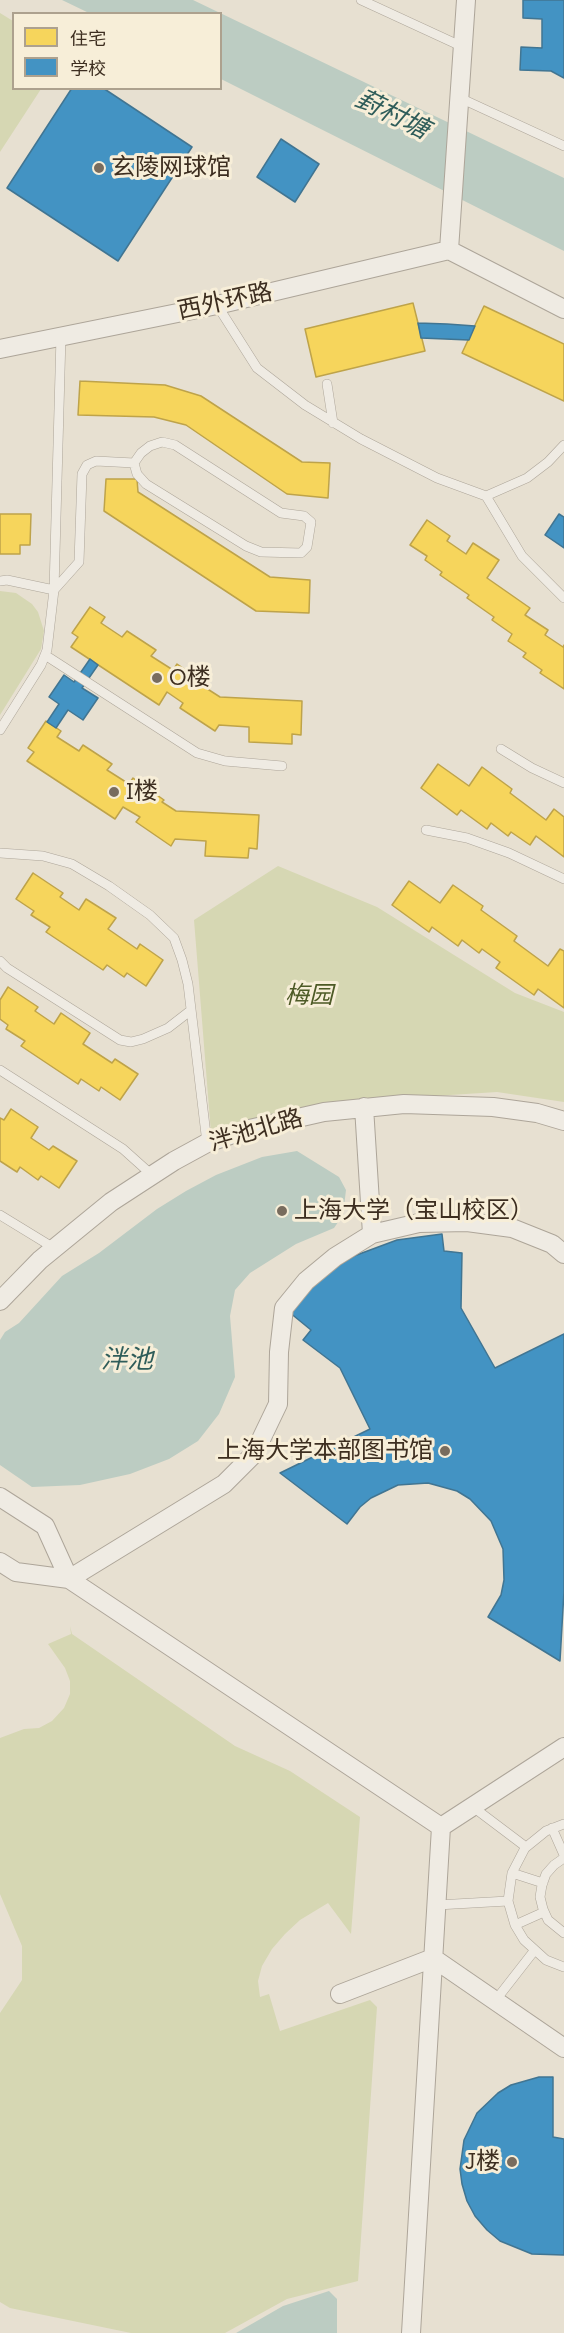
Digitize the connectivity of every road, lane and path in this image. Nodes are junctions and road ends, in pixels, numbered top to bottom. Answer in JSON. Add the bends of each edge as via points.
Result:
{"nodes":[{"id":1,"x":361,"y":0,"type":"edge"},
{"id":2,"x":466,"y":0,"type":"edge"},
{"id":3,"x":463,"y":47,"type":"junction"},
{"id":4,"x":460,"y":98,"type":"junction"},
{"id":5,"x":564,"y":146,"type":"edge"},
{"id":6,"x":449,"y":250,"type":"junction"},
{"id":7,"x":217,"y":305,"type":"junction"},
{"id":8,"x":564,"y":309,"type":"edge"},
{"id":9,"x":61,"y":336,"type":"junction"},
{"id":10,"x":0,"y":349,"type":"edge"},
{"id":11,"x":327,"y":384,"type":"dead end"},
{"id":12,"x":333,"y":423,"type":"junction"},
{"id":13,"x":564,"y":445,"type":"edge"},
{"id":14,"x":134,"y":463,"type":"junction"},
{"id":15,"x":486,"y":496,"type":"junction"},
{"id":16,"x":0,"y":581,"type":"edge"},
{"id":17,"x":54,"y":590,"type":"junction"},
{"id":18,"x":564,"y":598,"type":"edge"},
{"id":19,"x":45,"y":655,"type":"junction"},
{"id":20,"x":0,"y":730,"type":"edge"},
{"id":21,"x":501,"y":749,"type":"dead end"},
{"id":22,"x":282,"y":765,"type":"dead end"},
{"id":23,"x":564,"y":783,"type":"edge"},
{"id":24,"x":426,"y":830,"type":"dead end"},
{"id":25,"x":0,"y":853,"type":"edge"},
{"id":26,"x":564,"y":879,"type":"edge"},
{"id":27,"x":0,"y":961,"type":"edge"},
{"id":28,"x":190,"y":1011,"type":"junction"},
{"id":29,"x":0,"y":1070,"type":"edge"},
{"id":30,"x":364,"y":1107,"type":"junction"},
{"id":31,"x":564,"y":1121,"type":"edge"},
{"id":32,"x":207,"y":1143,"type":"junction"},
{"id":33,"x":152,"y":1175,"type":"junction"},
{"id":34,"x":0,"y":1215,"type":"edge"},
{"id":35,"x":372,"y":1234,"type":"junction"},
{"id":36,"x":54,"y":1248,"type":"junction"},
{"id":37,"x":564,"y":1254,"type":"edge"},
{"id":38,"x":0,"y":1301,"type":"edge"},
{"id":39,"x":0,"y":1497,"type":"edge"},
{"id":40,"x":0,"y":1562,"type":"edge"},
{"id":41,"x":69,"y":1579,"type":"junction"},
{"id":42,"x":564,"y":1747,"type":"edge"},
{"id":43,"x":473,"y":1807,"type":"junction"},
{"id":44,"x":564,"y":1824,"type":"edge"},
{"id":45,"x":441,"y":1827,"type":"junction"},
{"id":46,"x":552,"y":1828,"type":"junction"},
{"id":47,"x":526,"y":1847,"type":"junction"},
{"id":48,"x":564,"y":1857,"type":"edge"},
{"id":49,"x":512,"y":1873,"type":"junction"},
{"id":50,"x":543,"y":1883,"type":"junction"},
{"id":51,"x":508,"y":1901,"type":"junction"},
{"id":52,"x":436,"y":1905,"type":"junction"},
{"id":53,"x":544,"y":1912,"type":"junction"},
{"id":54,"x":515,"y":1924,"type":"junction"},
{"id":55,"x":564,"y":1933,"type":"edge"},
{"id":56,"x":534,"y":1951,"type":"junction"},
{"id":57,"x":434,"y":1958,"type":"junction"},
{"id":58,"x":563,"y":1963,"type":"edge"},
{"id":59,"x":340,"y":1994,"type":"dead end"},
{"id":60,"x":495,"y":2001,"type":"junction"},
{"id":61,"x":564,"y":2048,"type":"edge"},
{"id":62,"x":411,"y":2333,"type":"edge"}],
"edges":[{"from":1,"to":3,"type":"lane"},
{"from":2,"to":3,"type":"street"},
{"from":3,"to":4,"type":"street"},
{"from":4,"to":5,"type":"lane"},
{"from":4,"to":6,"type":"street"},
{"from":6,"to":7,"type":"street","name":"西外环路"},
{"from":6,"to":8,"type":"street"},
{"from":7,"to":9,"type":"street","name":"西外环路"},
{"from":7,"to":12,"type":"lane","via":[[257,368]]},
{"from":9,"to":10,"type":"street","name":"西外环路"},
{"from":9,"to":17,"type":"lane"},
{"from":11,"to":12,"type":"lane"},
{"from":12,"to":15,"type":"lane","via":[[438,478]]},
{"from":13,"to":15,"type":"lane","via":[[527,478]]},
{"from":14,"to":14,"type":"lane","via":[[146,484],[246,546],[261,552],[301,553],[308,548],[311,522],[304,516],[281,513],[175,445],[162,442],[150,446]]},
{"from":14,"to":17,"type":"lane","via":[[96,461],[87,465],[82,474],[79,562]]},
{"from":15,"to":18,"type":"lane","via":[[522,556]]},
{"from":16,"to":17,"type":"lane"},
{"from":17,"to":19,"type":"lane"},
{"from":19,"to":20,"type":"lane"},
{"from":19,"to":22,"type":"lane","via":[[197,753],[225,761]]},
{"from":21,"to":23,"type":"lane"},
{"from":24,"to":26,"type":"lane","via":[[467,838]]},
{"from":25,"to":28,"type":"lane","via":[[43,856],[72,864],[150,915],[174,938],[182,960]]},
{"from":27,"to":28,"type":"lane","via":[[120,1040],[143,1040]]},
{"from":28,"to":32,"type":"lane"},
{"from":29,"to":33,"type":"lane","via":[[123,1149]]},
{"from":30,"to":31,"type":"street","name":"泮池北路","via":[[460,1105],[537,1113]]},
{"from":30,"to":32,"type":"street","name":"泮池北路","via":[[285,1120]]},
{"from":30,"to":35,"type":"street"},
{"from":32,"to":33,"type":"street","name":"泮池北路"},
{"from":33,"to":36,"type":"street","name":"泮池北路"},
{"from":34,"to":36,"type":"lane"},
{"from":35,"to":37,"type":"street","via":[[419,1223],[467,1222],[512,1228],[552,1244]]},
{"from":35,"to":41,"type":"street","via":[[306,1281],[284,1308],[278,1404],[254,1454],[224,1484]]},
{"from":36,"to":38,"type":"street","name":"泮池北路"},
{"from":39,"to":41,"type":"street","via":[[45,1526]]},
{"from":40,"to":41,"type":"street","via":[[16,1572]]},
{"from":41,"to":45,"type":"street"},
{"from":42,"to":43,"type":"street"},
{"from":43,"to":45,"type":"street"},
{"from":43,"to":47,"type":"lane"},
{"from":44,"to":46,"type":"lane"},
{"from":45,"to":52,"type":"street"},
{"from":46,"to":47,"type":"lane"},
{"from":46,"to":48,"type":"lane"},
{"from":47,"to":49,"type":"lane"},
{"from":48,"to":50,"type":"lane"},
{"from":49,"to":50,"type":"lane"},
{"from":49,"to":51,"type":"lane"},
{"from":50,"to":53,"type":"lane","via":[[540,1897]]},
{"from":51,"to":52,"type":"lane"},
{"from":51,"to":54,"type":"lane"},
{"from":52,"to":57,"type":"street"},
{"from":53,"to":54,"type":"lane"},
{"from":53,"to":55,"type":"lane"},
{"from":54,"to":56,"type":"lane"},
{"from":56,"to":58,"type":"lane","via":[[546,1960]]},
{"from":56,"to":60,"type":"lane"},
{"from":57,"to":59,"type":"street"},
{"from":57,"to":60,"type":"street"},
{"from":57,"to":62,"type":"street"},
{"from":60,"to":61,"type":"street"}]}
